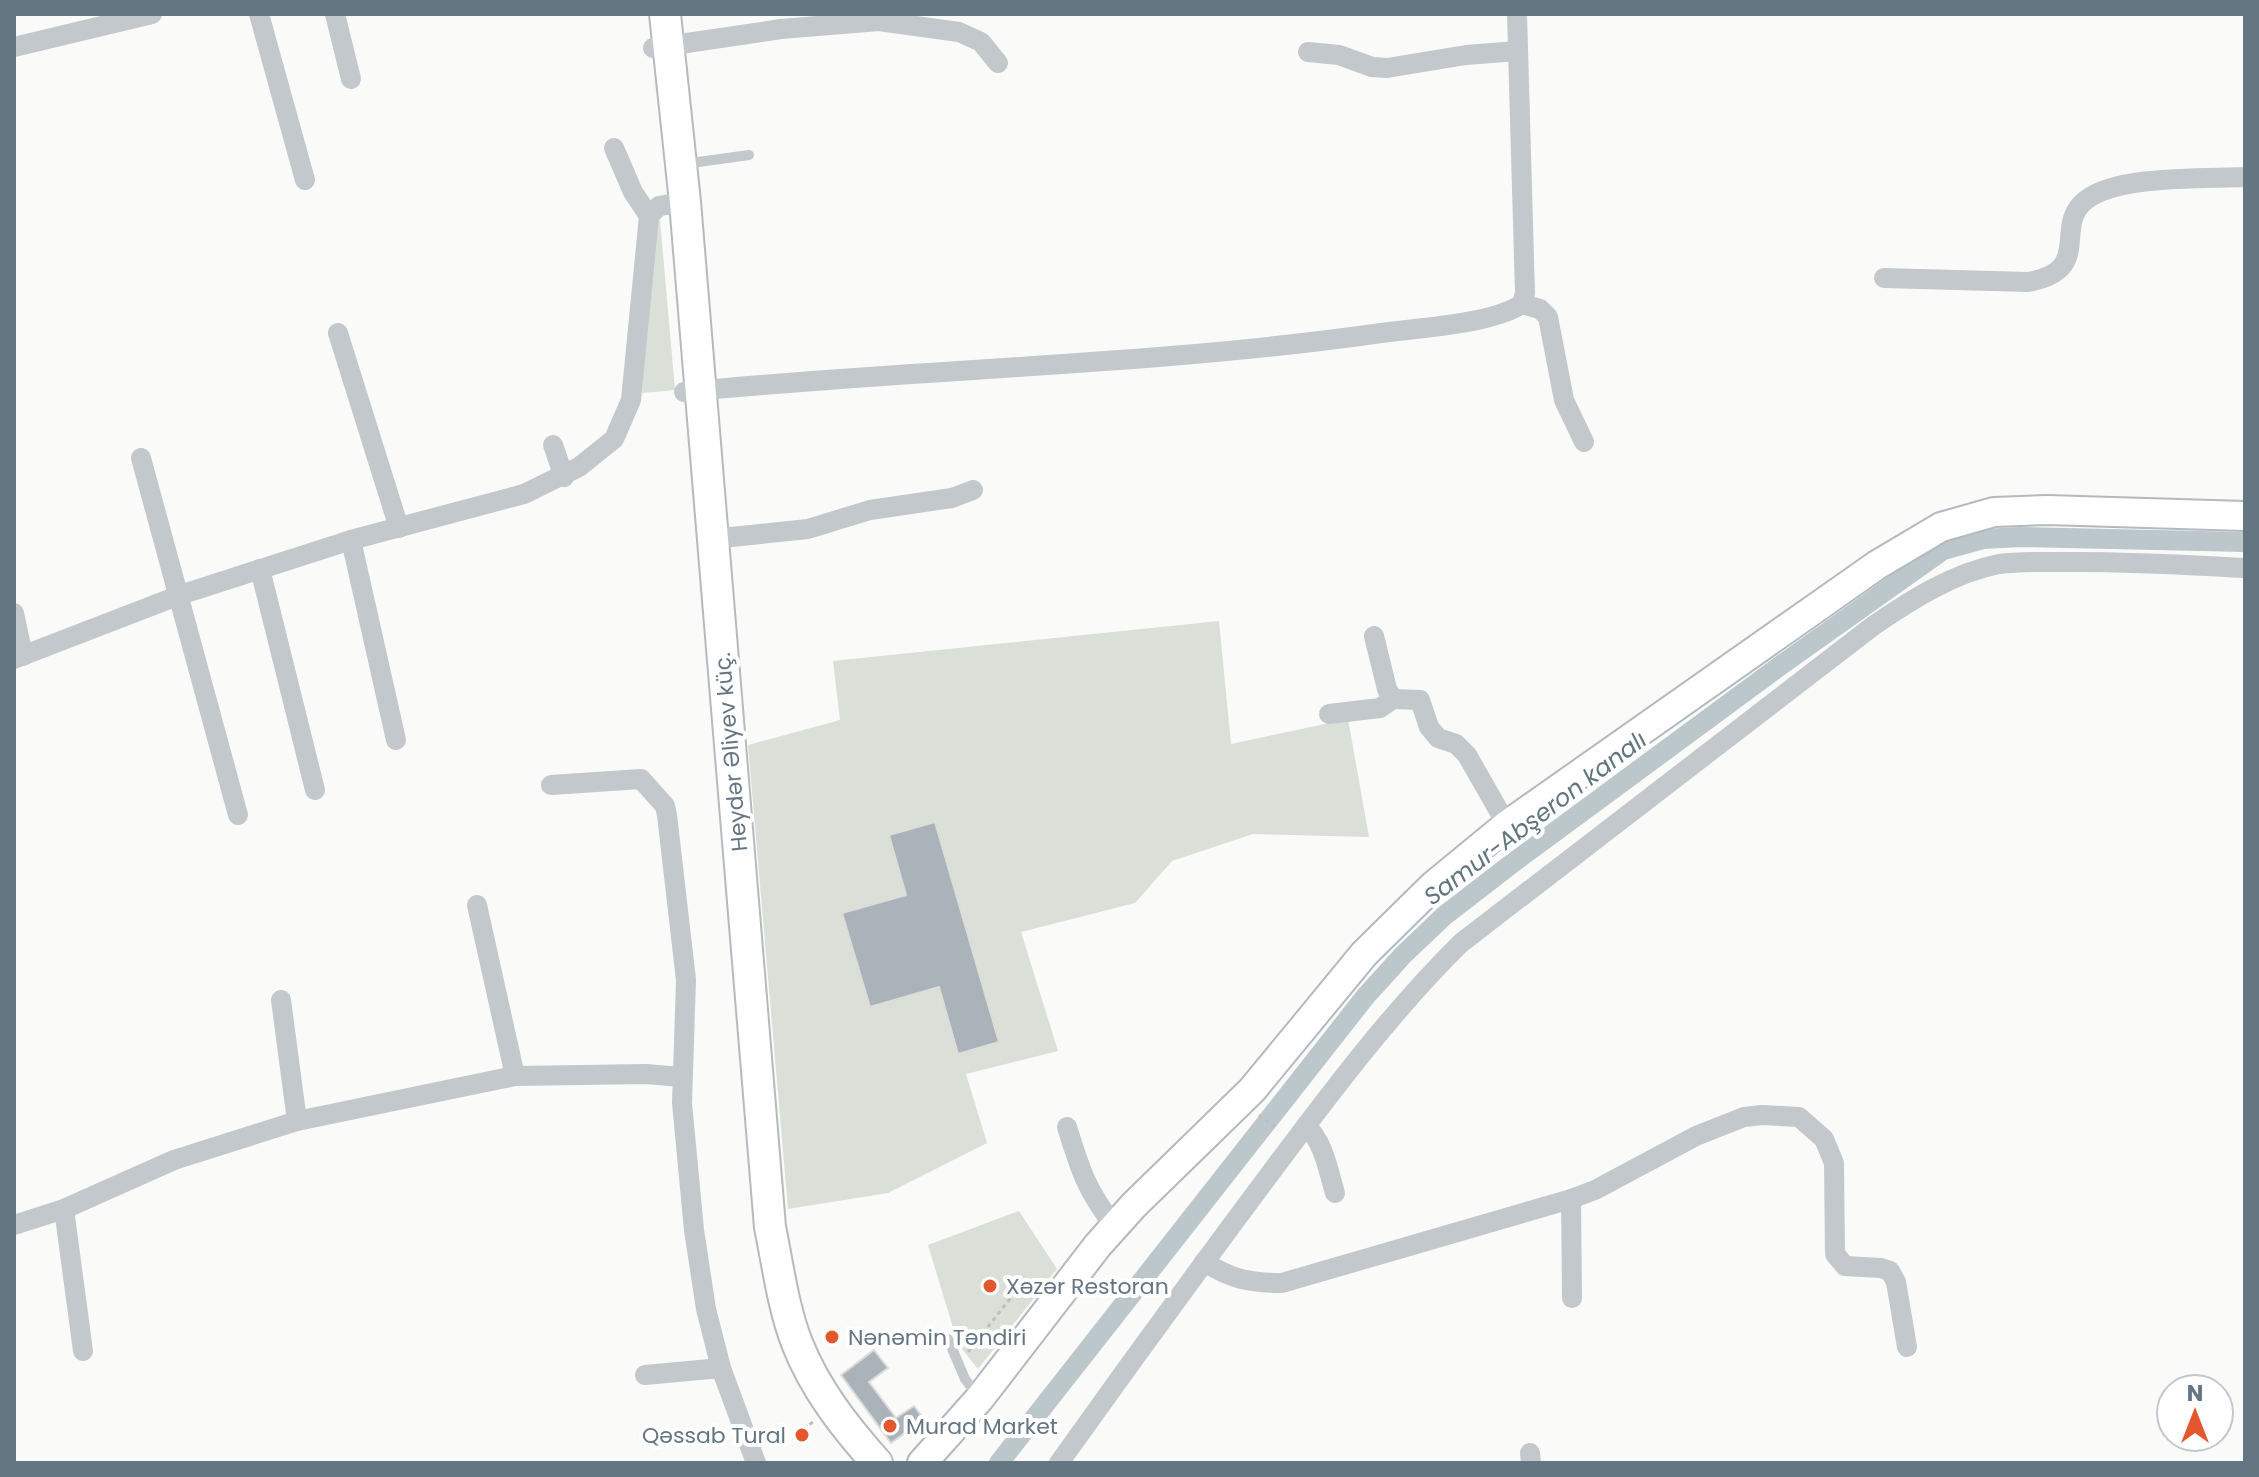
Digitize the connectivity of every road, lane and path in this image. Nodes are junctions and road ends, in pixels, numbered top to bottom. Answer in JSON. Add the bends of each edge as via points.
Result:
{"nodes":[{"id":1,"x":152,"y":14,"type":"edge"},
{"id":2,"x":259,"y":14,"type":"edge"},
{"id":3,"x":335,"y":14,"type":"edge"},
{"id":4,"x":649,"y":14,"type":"edge"},
{"id":5,"x":665,"y":14,"type":"edge"},
{"id":6,"x":1517,"y":14,"type":"edge"},
{"id":7,"x":14,"y":47,"type":"edge"},
{"id":8,"x":661,"y":48,"type":"junction"},
{"id":9,"x":1517,"y":51,"type":"junction"},
{"id":10,"x":1308,"y":52,"type":"dead end"},
{"id":11,"x":998,"y":63,"type":"dead end"},
{"id":12,"x":351,"y":79,"type":"dead end"},
{"id":13,"x":614,"y":148,"type":"dead end"},
{"id":14,"x":749,"y":155,"type":"dead end"},
{"id":15,"x":681,"y":165,"type":"junction"},
{"id":16,"x":2245,"y":177,"type":"edge"},
{"id":17,"x":305,"y":180,"type":"dead end"},
{"id":18,"x":667,"y":207,"type":"junction"},
{"id":19,"x":1884,"y":278,"type":"dead end"},
{"id":20,"x":1522,"y":304,"type":"junction"},
{"id":21,"x":338,"y":333,"type":"dead end"},
{"id":22,"x":692,"y":391,"type":"junction"},
{"id":23,"x":1584,"y":442,"type":"dead end"},
{"id":24,"x":553,"y":445,"type":"dead end"},
{"id":25,"x":141,"y":458,"type":"dead end"},
{"id":26,"x":564,"y":477,"type":"junction"},
{"id":27,"x":973,"y":490,"type":"dead end"},
{"id":28,"x":2245,"y":516,"type":"edge"},
{"id":29,"x":399,"y":528,"type":"junction"},
{"id":30,"x":712,"y":539,"type":"junction"},
{"id":31,"x":351,"y":540,"type":"junction"},
{"id":32,"x":2245,"y":568,"type":"edge"},
{"id":33,"x":260,"y":569,"type":"junction"},
{"id":34,"x":180,"y":595,"type":"junction"},
{"id":35,"x":14,"y":613,"type":"edge"},
{"id":36,"x":1374,"y":636,"type":"dead end"},
{"id":37,"x":18,"y":658,"type":"edge"},
{"id":38,"x":1393,"y":699,"type":"junction"},
{"id":39,"x":1329,"y":714,"type":"dead end"},
{"id":40,"x":396,"y":740,"type":"dead end"},
{"id":41,"x":551,"y":785,"type":"dead end"},
{"id":42,"x":315,"y":790,"type":"dead end"},
{"id":43,"x":238,"y":815,"type":"dead end"},
{"id":44,"x":1507,"y":825,"type":"junction"},
{"id":45,"x":477,"y":905,"type":"dead end"},
{"id":46,"x":281,"y":1000,"type":"dead end"},
{"id":47,"x":515,"y":1076,"type":"junction"},
{"id":48,"x":681,"y":1077,"type":"junction"},
{"id":49,"x":1255,"y":1113,"type":"dead end"},
{"id":50,"x":297,"y":1121,"type":"junction"},
{"id":51,"x":1306,"y":1126,"type":"junction"},
{"id":52,"x":1067,"y":1127,"type":"dead end"},
{"id":53,"x":1282,"y":1133,"type":"dead end"},
{"id":54,"x":1335,"y":1193,"type":"dead end"},
{"id":55,"x":1571,"y":1199,"type":"junction"},
{"id":56,"x":64,"y":1209,"type":"junction"},
{"id":57,"x":14,"y":1225,"type":"edge"},
{"id":58,"x":1114,"y":1226,"type":"junction"},
{"id":59,"x":1204,"y":1262,"type":"junction"},
{"id":60,"x":1013,"y":1295,"type":"dead end"},
{"id":61,"x":1572,"y":1298,"type":"dead end"},
{"id":62,"x":948,"y":1339,"type":"dead end"},
{"id":63,"x":1907,"y":1347,"type":"dead end"},
{"id":64,"x":83,"y":1351,"type":"dead end"},
{"id":65,"x":959,"y":1364,"type":"junction"},
{"id":66,"x":721,"y":1368,"type":"junction"},
{"id":67,"x":645,"y":1375,"type":"dead end"},
{"id":68,"x":980,"y":1398,"type":"junction"},
{"id":69,"x":756,"y":1463,"type":"edge"},
{"id":70,"x":854,"y":1463,"type":"edge"},
{"id":71,"x":877,"y":1463,"type":"edge"},
{"id":72,"x":922,"y":1463,"type":"edge"},
{"id":73,"x":1059,"y":1463,"type":"edge"}],
"edges":[{"from":1,"to":7,"type":"street"},
{"from":2,"to":17,"type":"street"},
{"from":3,"to":12,"type":"street"},
{"from":4,"to":8,"type":"main road","name":"Heydər Əliyev küç."},
{"from":5,"to":8,"type":"main road","name":"Heydər Əliyev küç."},
{"from":6,"to":9,"type":"street"},
{"from":8,"to":11,"type":"street","via":[[781,29],[879,21],[959,32],[981,42]]},
{"from":8,"to":15,"type":"main road","name":"Heydər Əliyev küç."},
{"from":8,"to":18,"type":"main road","name":"Heydər Əliyev küç."},
{"from":9,"to":10,"type":"street","via":[[1387,68]]},
{"from":9,"to":20,"type":"street"},
{"from":13,"to":18,"type":"street","via":[[633,192]]},
{"from":14,"to":15,"type":"lane"},
{"from":15,"to":18,"type":"main road","name":"Heydər Əliyev küç."},
{"from":16,"to":19,"type":"street","via":[[2132,183],[2085,200],[2076,213],[2065,265],[2050,278]]},
{"from":18,"to":22,"type":"main road","name":"Heydər Əliyev küç."},
{"from":18,"to":26,"type":"street","via":[[631,400],[614,439]]},
{"from":20,"to":22,"type":"street","via":[[1470,321],[1315,342]]},
{"from":20,"to":23,"type":"street","via":[[1548,317],[1564,400]]},
{"from":21,"to":29,"type":"street"},
{"from":22,"to":30,"type":"main road","name":"Heydər Əliyev küç."},
{"from":22,"to":70,"type":"main road","name":"Heydər Əliyev küç.","via":[[753,1229],[780,1346],[818,1418]]},
{"from":24,"to":26,"type":"street"},
{"from":25,"to":34,"type":"street"},
{"from":26,"to":29,"type":"street","via":[[524,494]]},
{"from":27,"to":30,"type":"street","via":[[870,510],[808,529]]},
{"from":28,"to":44,"type":"street","via":[[2016,510],[1941,527],[1877,565]]},
{"from":29,"to":31,"type":"street"},
{"from":30,"to":71,"type":"main road","name":"Heydər Əliyev küç.","via":[[770,1227],[796,1341],[812,1377]]},
{"from":31,"to":33,"type":"street"},
{"from":31,"to":40,"type":"street"},
{"from":32,"to":51,"type":"street","via":[[2104,561],[2000,564],[1968,573],[1905,604],[1461,943]]},
{"from":33,"to":34,"type":"street"},
{"from":33,"to":42,"type":"street"},
{"from":34,"to":37,"type":"street"},
{"from":34,"to":43,"type":"street"},
{"from":35,"to":37,"type":"street"},
{"from":36,"to":38,"type":"street"},
{"from":38,"to":39,"type":"street","via":[[1380,708]]},
{"from":38,"to":44,"type":"street","via":[[1420,700],[1429,727],[1467,755]]},
{"from":41,"to":48,"type":"street","via":[[641,779],[665,806],[686,980]]},
{"from":44,"to":58,"type":"street","via":[[1434,885],[1364,954],[1252,1090]]},
{"from":45,"to":47,"type":"street"},
{"from":46,"to":50,"type":"street"},
{"from":47,"to":48,"type":"street"},
{"from":47,"to":50,"type":"street"},
{"from":48,"to":66,"type":"street","via":[[694,1230]]},
{"from":49,"to":53,"type":"path"},
{"from":50,"to":56,"type":"street","via":[[174,1160]]},
{"from":51,"to":54,"type":"street","via":[[1320,1144]]},
{"from":51,"to":59,"type":"street"},
{"from":52,"to":58,"type":"street","via":[[1083,1180]]},
{"from":55,"to":59,"type":"street","via":[[1282,1283],[1229,1277]]},
{"from":55,"to":61,"type":"street"},
{"from":55,"to":63,"type":"street","via":[[1744,1117],[1799,1117],[1824,1139],[1834,1163],[1835,1254],[1845,1266],[1890,1271]]},
{"from":56,"to":57,"type":"street"},
{"from":56,"to":64,"type":"street"},
{"from":58,"to":68,"type":"street"},
{"from":59,"to":73,"type":"street"},
{"from":60,"to":65,"type":"path"},
{"from":62,"to":65,"type":"lane"},
{"from":65,"to":68,"type":"lane"},
{"from":66,"to":67,"type":"street"},
{"from":66,"to":69,"type":"street"},
{"from":68,"to":72,"type":"street"}]}
